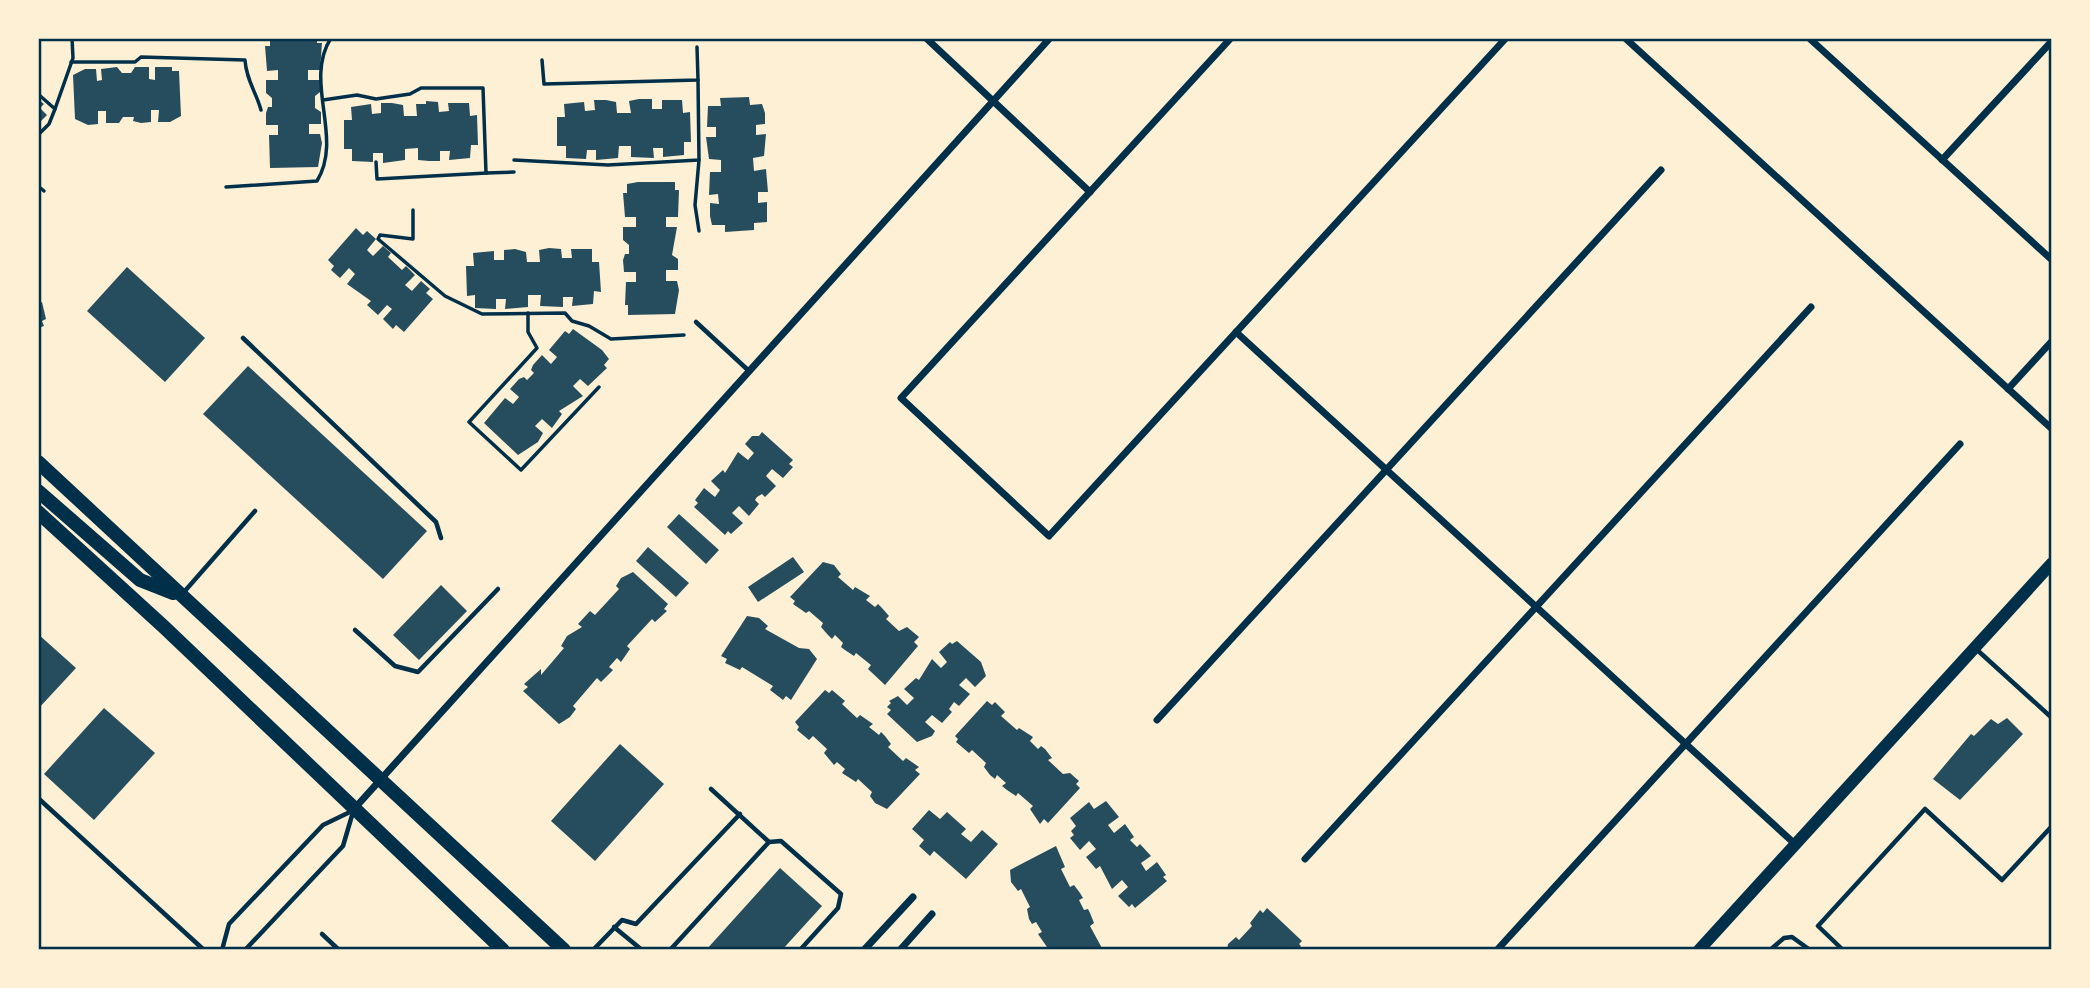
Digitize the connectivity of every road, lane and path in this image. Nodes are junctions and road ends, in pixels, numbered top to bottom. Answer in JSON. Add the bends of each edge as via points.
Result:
{"nodes":[{"id":1,"x":72,"y":38,"type":"edge"},
{"id":2,"x":331,"y":38,"type":"edge"},
{"id":3,"x":926,"y":38,"type":"edge"},
{"id":4,"x":1051,"y":38,"type":"edge"},
{"id":5,"x":1230,"y":38,"type":"edge"},
{"id":6,"x":1506,"y":38,"type":"edge"},
{"id":7,"x":1625,"y":38,"type":"edge"},
{"id":8,"x":1809,"y":38,"type":"edge"},
{"id":9,"x":2052,"y":41,"type":"edge"},
{"id":10,"x":697,"y":47,"type":"dead end"},
{"id":11,"x":541,"y":60,"type":"dead end"},
{"id":12,"x":71,"y":62,"type":"junction"},
{"id":13,"x":698,"y":80,"type":"junction"},
{"id":14,"x":38,"y":94,"type":"edge"},
{"id":15,"x":323,"y":100,"type":"junction"},
{"id":16,"x":993,"y":102,"type":"junction"},
{"id":17,"x":55,"y":109,"type":"junction"},
{"id":18,"x":261,"y":110,"type":"dead end"},
{"id":19,"x":38,"y":135,"type":"edge"},
{"id":20,"x":514,"y":160,"type":"dead end"},
{"id":21,"x":699,"y":160,"type":"junction"},
{"id":22,"x":1942,"y":160,"type":"junction"},
{"id":23,"x":376,"y":162,"type":"dead end"},
{"id":24,"x":1661,"y":170,"type":"dead end"},
{"id":25,"x":514,"y":172,"type":"dead end"},
{"id":26,"x":489,"y":173,"type":"junction"},
{"id":27,"x":38,"y":186,"type":"edge"},
{"id":28,"x":226,"y":187,"type":"dead end"},
{"id":29,"x":44,"y":191,"type":"dead end"},
{"id":30,"x":1090,"y":192,"type":"junction"},
{"id":31,"x":413,"y":210,"type":"dead end"},
{"id":32,"x":699,"y":232,"type":"dead end"},
{"id":33,"x":2052,"y":260,"type":"edge"},
{"id":34,"x":1811,"y":307,"type":"dead end"},
{"id":35,"x":528,"y":313,"type":"junction"},
{"id":36,"x":696,"y":322,"type":"dead end"},
{"id":37,"x":1237,"y":332,"type":"junction"},
{"id":38,"x":684,"y":335,"type":"dead end"},
{"id":39,"x":243,"y":338,"type":"dead end"},
{"id":40,"x":2052,"y":341,"type":"edge"},
{"id":41,"x":749,"y":371,"type":"junction"},
{"id":42,"x":599,"y":387,"type":"dead end"},
{"id":43,"x":2008,"y":389,"type":"junction"},
{"id":44,"x":2052,"y":429,"type":"edge"},
{"id":45,"x":1960,"y":444,"type":"dead end"},
{"id":46,"x":38,"y":461,"type":"edge"},
{"id":47,"x":1387,"y":470,"type":"junction"},
{"id":48,"x":38,"y":491,"type":"edge"},
{"id":49,"x":255,"y":511,"type":"dead end"},
{"id":50,"x":38,"y":512,"type":"edge"},
{"id":51,"x":441,"y":538,"type":"dead end"},
{"id":52,"x":2052,"y":563,"type":"edge"},
{"id":53,"x":498,"y":589,"type":"dead end"},
{"id":54,"x":181,"y":596,"type":"junction"},
{"id":55,"x":1536,"y":607,"type":"junction"},
{"id":56,"x":355,"y":630,"type":"dead end"},
{"id":57,"x":1974,"y":648,"type":"junction"},
{"id":58,"x":2052,"y":718,"type":"edge"},
{"id":59,"x":1157,"y":720,"type":"dead end"},
{"id":60,"x":1686,"y":744,"type":"junction"},
{"id":61,"x":381,"y":780,"type":"junction"},
{"id":62,"x":711,"y":789,"type":"dead end"},
{"id":63,"x":38,"y":798,"type":"edge"},
{"id":64,"x":353,"y":810,"type":"junction"},
{"id":65,"x":740,"y":814,"type":"junction"},
{"id":66,"x":2052,"y":826,"type":"edge"},
{"id":67,"x":769,"y":842,"type":"junction"},
{"id":68,"x":1795,"y":844,"type":"junction"},
{"id":69,"x":1305,"y":859,"type":"dead end"},
{"id":70,"x":914,"y":897,"type":"dead end"},
{"id":71,"x":932,"y":914,"type":"dead end"},
{"id":72,"x":614,"y":927,"type":"junction"},
{"id":73,"x":322,"y":934,"type":"dead end"},
{"id":74,"x":204,"y":950,"type":"edge"},
{"id":75,"x":222,"y":950,"type":"edge"},
{"id":76,"x":245,"y":950,"type":"edge"},
{"id":77,"x":339,"y":950,"type":"edge"},
{"id":78,"x":503,"y":950,"type":"edge"},
{"id":79,"x":564,"y":950,"type":"edge"},
{"id":80,"x":593,"y":950,"type":"edge"},
{"id":81,"x":642,"y":950,"type":"edge"},
{"id":82,"x":670,"y":950,"type":"edge"},
{"id":83,"x":800,"y":950,"type":"edge"},
{"id":84,"x":864,"y":950,"type":"edge"},
{"id":85,"x":900,"y":950,"type":"edge"},
{"id":86,"x":1497,"y":950,"type":"edge"},
{"id":87,"x":1699,"y":950,"type":"edge"},
{"id":88,"x":1770,"y":950,"type":"edge"},
{"id":89,"x":1810,"y":950,"type":"edge"},
{"id":90,"x":1843,"y":950,"type":"edge"}],
"edges":[{"from":1,"to":12,"type":"path"},
{"from":2,"to":15,"type":"path","via":[[322,69]]},
{"from":3,"to":16,"type":"street"},
{"from":4,"to":16,"type":"street"},
{"from":5,"to":30,"type":"street"},
{"from":6,"to":37,"type":"street"},
{"from":7,"to":43,"type":"street"},
{"from":8,"to":22,"type":"street"},
{"from":9,"to":22,"type":"street"},
{"from":10,"to":13,"type":"path"},
{"from":11,"to":13,"type":"path","via":[[544,84]]},
{"from":12,"to":17,"type":"path"},
{"from":12,"to":18,"type":"path","via":[[135,62],[141,57],[245,60],[246,78],[256,91]]},
{"from":13,"to":21,"type":"path"},
{"from":14,"to":17,"type":"path"},
{"from":15,"to":26,"type":"path","via":[[357,95],[376,99],[421,88],[483,88]]},
{"from":15,"to":28,"type":"path","via":[[328,154],[317,181]]},
{"from":16,"to":30,"type":"street"},
{"from":16,"to":41,"type":"street"},
{"from":17,"to":19,"type":"path"},
{"from":20,"to":21,"type":"path","via":[[608,165]]},
{"from":21,"to":32,"type":"path","via":[[695,205]]},
{"from":22,"to":33,"type":"street"},
{"from":23,"to":26,"type":"path","via":[[377,179]]},
{"from":24,"to":47,"type":"street"},
{"from":25,"to":26,"type":"path"},
{"from":27,"to":29,"type":"path"},
{"from":30,"to":37,"type":"street","via":[[901,398],[1049,536]]},
{"from":31,"to":35,"type":"path","via":[[413,239],[378,239],[420,277],[482,314]]},
{"from":34,"to":55,"type":"street"},
{"from":35,"to":38,"type":"path","via":[[565,313],[611,340]]},
{"from":35,"to":42,"type":"path","via":[[528,332],[537,348],[469,422],[521,470]]},
{"from":36,"to":41,"type":"lane"},
{"from":37,"to":47,"type":"street"},
{"from":39,"to":51,"type":"lane","via":[[436,522]]},
{"from":40,"to":43,"type":"street"},
{"from":41,"to":61,"type":"street"},
{"from":43,"to":44,"type":"street"},
{"from":45,"to":60,"type":"street"},
{"from":46,"to":54,"type":"main road"},
{"from":47,"to":55,"type":"street"},
{"from":47,"to":59,"type":"street"},
{"from":48,"to":54,"type":"main road","via":[[140,580]]},
{"from":49,"to":54,"type":"lane"},
{"from":50,"to":64,"type":"main road"},
{"from":52,"to":57,"type":"main road"},
{"from":53,"to":56,"type":"lane","via":[[418,672],[395,666]]},
{"from":54,"to":61,"type":"main road"},
{"from":55,"to":60,"type":"street"},
{"from":55,"to":69,"type":"street"},
{"from":57,"to":58,"type":"lane"},
{"from":57,"to":68,"type":"main road"},
{"from":60,"to":68,"type":"street"},
{"from":60,"to":86,"type":"street"},
{"from":61,"to":64,"type":"street"},
{"from":61,"to":79,"type":"main road"},
{"from":62,"to":65,"type":"lane"},
{"from":63,"to":74,"type":"lane"},
{"from":64,"to":75,"type":"lane","via":[[323,825],[229,924]]},
{"from":64,"to":76,"type":"lane","via":[[342,846]]},
{"from":64,"to":78,"type":"main road"},
{"from":65,"to":67,"type":"lane"},
{"from":65,"to":72,"type":"lane","via":[[636,924],[622,920]]},
{"from":66,"to":90,"type":"lane","via":[[2001,880],[1925,809],[1818,926]]},
{"from":67,"to":82,"type":"lane"},
{"from":67,"to":83,"type":"lane","via":[[781,841],[841,894],[838,908]]},
{"from":68,"to":87,"type":"main road"},
{"from":70,"to":84,"type":"street"},
{"from":71,"to":85,"type":"street"},
{"from":72,"to":80,"type":"lane"},
{"from":72,"to":81,"type":"lane"},
{"from":73,"to":77,"type":"lane"},
{"from":88,"to":89,"type":"lane","via":[[1792,937]]}]}
